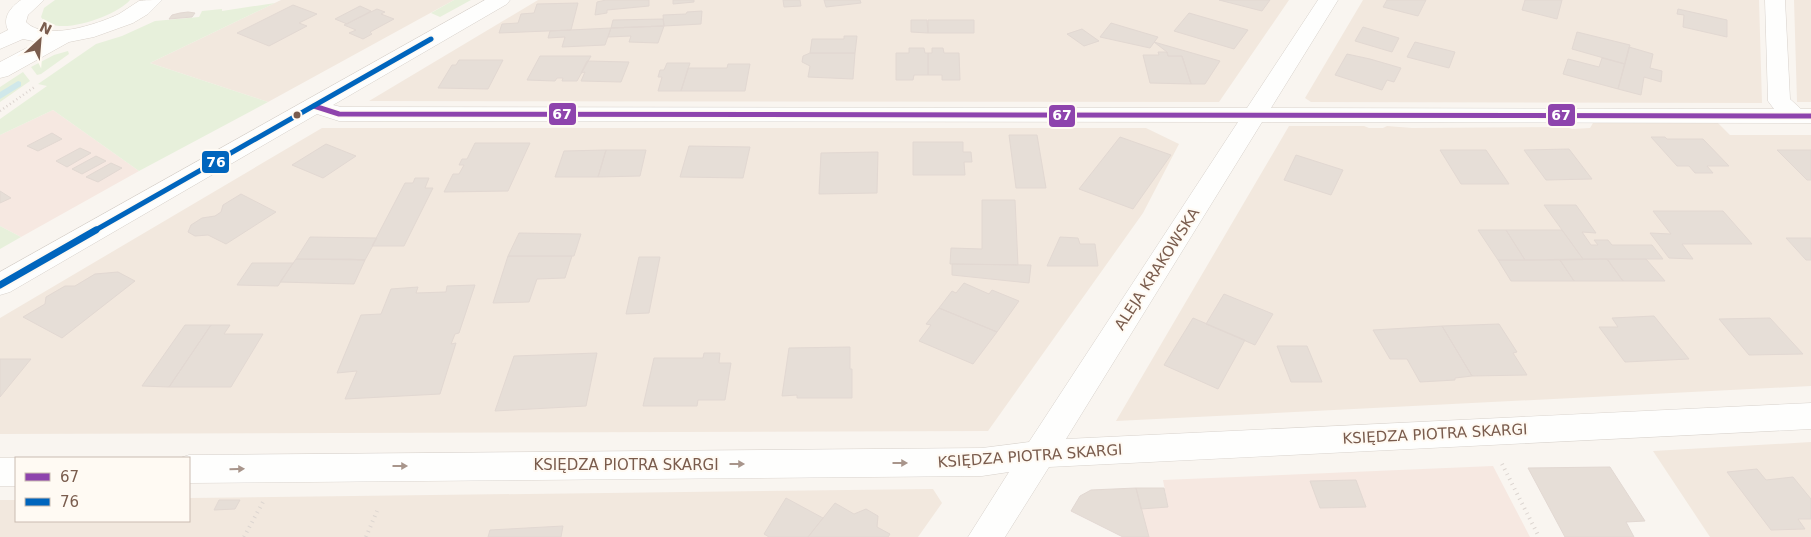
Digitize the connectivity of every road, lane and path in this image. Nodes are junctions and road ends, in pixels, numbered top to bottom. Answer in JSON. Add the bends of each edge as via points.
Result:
{"nodes":[{"id":1,"x":34,"y":0,"type":"edge"},
{"id":2,"x":168,"y":0,"type":"edge"},
{"id":3,"x":500,"y":0,"type":"edge"},
{"id":4,"x":1328,"y":0,"type":"edge"},
{"id":5,"x":1775,"y":0,"type":"edge"},
{"id":6,"x":149,"y":3,"type":"edge"},
{"id":7,"x":12,"y":23,"type":"edge"},
{"id":8,"x":65,"y":36,"type":"junction"},
{"id":9,"x":0,"y":43,"type":"edge"},
{"id":10,"x":0,"y":71,"type":"edge"},
{"id":11,"x":36,"y":86,"type":"dead end"},
{"id":12,"x":314,"y":106,"type":"junction"},
{"id":13,"x":0,"y":111,"type":"edge"},
{"id":14,"x":1256,"y":115,"type":"junction"},
{"id":15,"x":1803,"y":116,"type":"edge"},
{"id":16,"x":0,"y":284,"type":"edge"},
{"id":17,"x":1811,"y":416,"type":"edge"},
{"id":18,"x":1483,"y":431,"type":"junction"},
{"id":19,"x":1038,"y":454,"type":"junction"},
{"id":20,"x":190,"y":469,"type":"edge"},
{"id":21,"x":0,"y":472,"type":"edge"},
{"id":22,"x":15,"y":472,"type":"edge"},
{"id":23,"x":264,"y":498,"type":"dead end"},
{"id":24,"x":377,"y":511,"type":"dead end"},
{"id":25,"x":244,"y":537,"type":"edge"},
{"id":26,"x":366,"y":537,"type":"edge"},
{"id":27,"x":986,"y":537,"type":"edge"},
{"id":28,"x":1539,"y":537,"type":"edge"}],
"edges":[{"from":1,"to":7,"type":"street"},
{"from":2,"to":6,"type":"street"},
{"from":3,"to":12,"type":"street"},
{"from":4,"to":14,"type":"street","name":"ALEJA KRAKOWSKA"},
{"from":5,"to":15,"type":"street","via":[[1779,101]]},
{"from":6,"to":8,"type":"street","via":[[112,25]]},
{"from":7,"to":8,"type":"street","via":[[38,36]]},
{"from":7,"to":9,"type":"street"},
{"from":8,"to":10,"type":"street"},
{"from":11,"to":13,"type":"path"},
{"from":12,"to":14,"type":"street","via":[[339,114]]},
{"from":12,"to":16,"type":"street"},
{"from":14,"to":15,"type":"street"},
{"from":14,"to":19,"type":"street","name":"ALEJA KRAKOWSKA"},
{"from":17,"to":18,"type":"street","name":"KSIĘDZA PIOTRA SKARGI"},
{"from":18,"to":19,"type":"street","name":"KSIĘDZA PIOTRA SKARGI"},
{"from":18,"to":28,"type":"path"},
{"from":20,"to":19,"type":"street","name":"KSIĘDZA PIOTRA SKARGI","one_way":true,"via":[[982,462]]},
{"from":19,"to":27,"type":"street","name":"ALEJA KRAKOWSKA"},
{"from":21,"to":22,"type":"street"},
{"from":23,"to":25,"type":"path"},
{"from":24,"to":26,"type":"path"}]}
